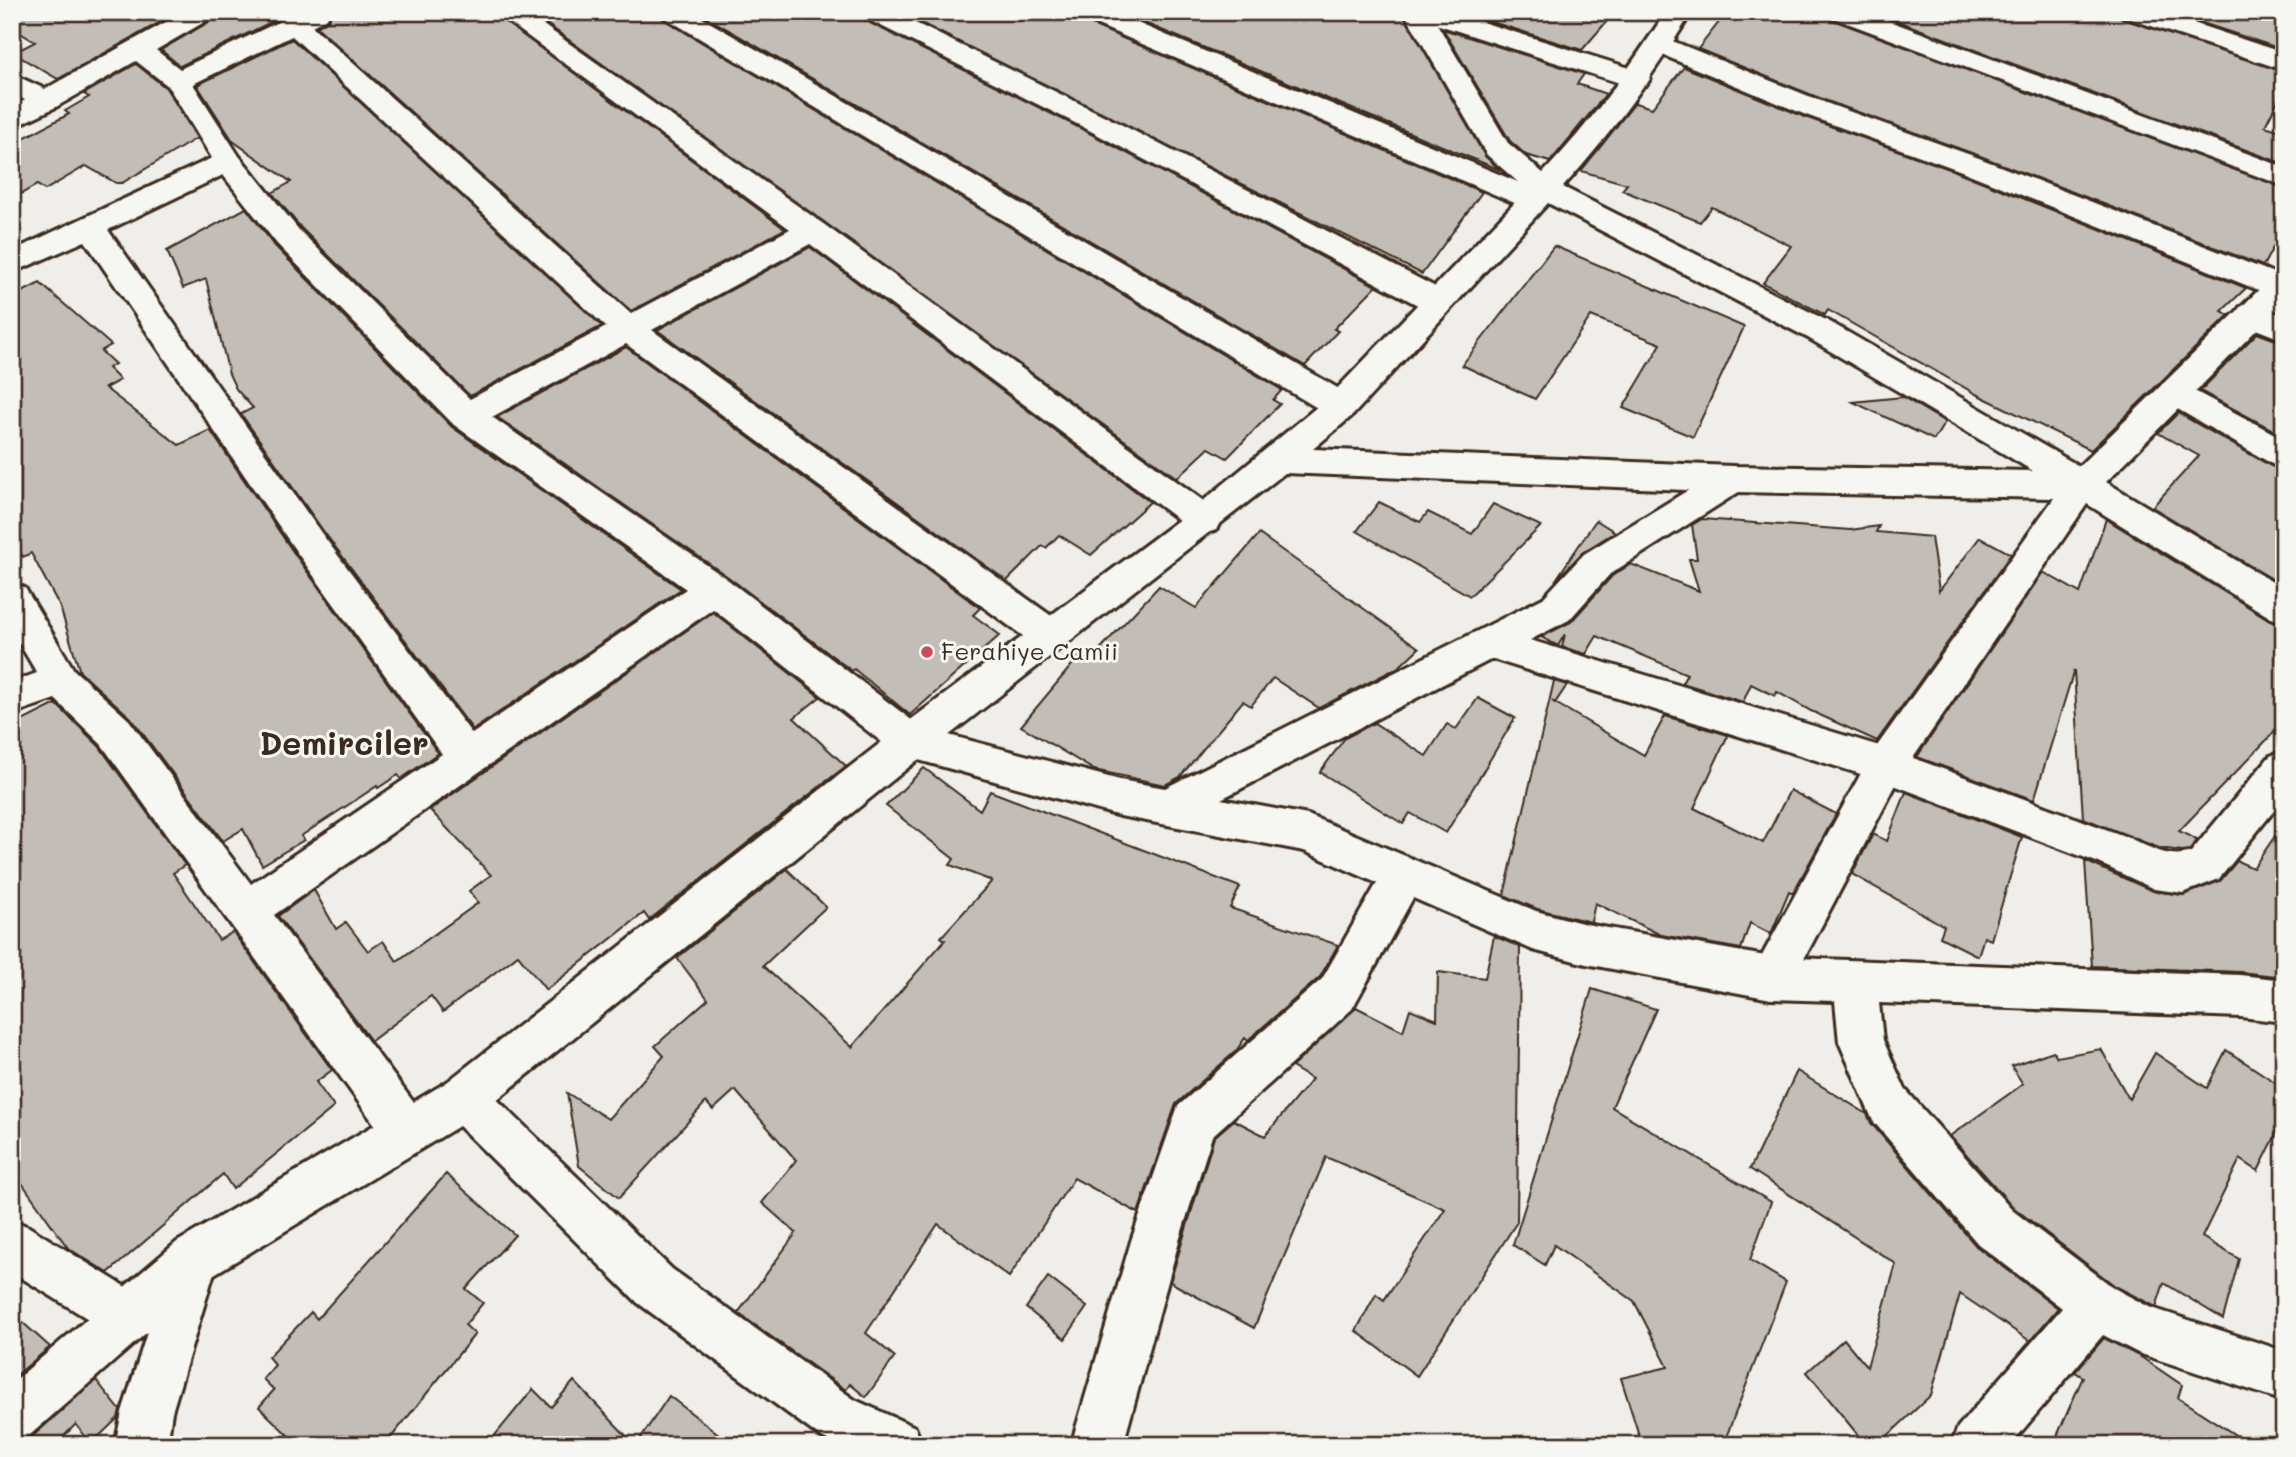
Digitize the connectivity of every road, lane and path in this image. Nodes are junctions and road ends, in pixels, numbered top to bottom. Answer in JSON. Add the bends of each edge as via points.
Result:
{"nodes":[{"id":1,"x":508,"y":12,"type":"edge"},
{"id":2,"x":673,"y":12,"type":"edge"},
{"id":3,"x":872,"y":12,"type":"edge"},
{"id":4,"x":1088,"y":12,"type":"edge"},
{"id":5,"x":1417,"y":12,"type":"edge"},
{"id":6,"x":1423,"y":12,"type":"edge"},
{"id":7,"x":1840,"y":12,"type":"edge"},
{"id":8,"x":2133,"y":12,"type":"edge"},
{"id":9,"x":190,"y":15,"type":"edge"},
{"id":10,"x":308,"y":18,"type":"edge"},
{"id":11,"x":1669,"y":28,"type":"edge"},
{"id":12,"x":138,"y":49,"type":"junction"},
{"id":13,"x":2284,"y":62,"type":"edge"},
{"id":14,"x":1636,"y":79,"type":"junction"},
{"id":15,"x":178,"y":81,"type":"junction"},
{"id":16,"x":12,"y":82,"type":"edge"},
{"id":17,"x":46,"y":101,"type":"junction"},
{"id":18,"x":12,"y":120,"type":"edge"},
{"id":19,"x":228,"y":162,"type":"junction"},
{"id":20,"x":2284,"y":177,"type":"edge"},
{"id":21,"x":1539,"y":195,"type":"junction"},
{"id":22,"x":90,"y":226,"type":"junction"},
{"id":23,"x":812,"y":230,"type":"junction"},
{"id":24,"x":12,"y":263,"type":"edge"},
{"id":25,"x":2281,"y":285,"type":"edge"},
{"id":26,"x":1438,"y":302,"type":"junction"},
{"id":27,"x":2268,"y":322,"type":"edge"},
{"id":28,"x":627,"y":328,"type":"junction"},
{"id":29,"x":2174,"y":392,"type":"junction"},
{"id":30,"x":1341,"y":406,"type":"junction"},
{"id":31,"x":466,"y":416,"type":"junction"},
{"id":32,"x":2284,"y":455,"type":"edge"},
{"id":33,"x":1278,"y":460,"type":"junction"},
{"id":34,"x":1733,"y":479,"type":"junction"},
{"id":35,"x":2082,"y":485,"type":"junction"},
{"id":36,"x":1205,"y":520,"type":"junction"},
{"id":37,"x":714,"y":589,"type":"junction"},
{"id":38,"x":12,"y":598,"type":"edge"},
{"id":39,"x":2284,"y":607,"type":"edge"},
{"id":40,"x":1051,"y":636,"type":"junction"},
{"id":41,"x":1490,"y":643,"type":"junction"},
{"id":42,"x":61,"y":681,"type":"junction"},
{"id":43,"x":12,"y":698,"type":"edge"},
{"id":44,"x":911,"y":742,"type":"junction"},
{"id":45,"x":468,"y":759,"type":"junction"},
{"id":46,"x":1886,"y":765,"type":"junction"},
{"id":47,"x":2284,"y":768,"type":"edge"},
{"id":48,"x":1167,"y":807,"type":"junction"},
{"id":49,"x":1404,"y":875,"type":"junction"},
{"id":50,"x":246,"y":911,"type":"junction"},
{"id":51,"x":1771,"y":978,"type":"junction"},
{"id":52,"x":1855,"y":981,"type":"junction"},
{"id":53,"x":2284,"y":1001,"type":"edge"},
{"id":54,"x":463,"y":1098,"type":"junction"},
{"id":55,"x":407,"y":1131,"type":"junction"},
{"id":56,"x":12,"y":1244,"type":"edge"},
{"id":57,"x":194,"y":1259,"type":"junction"},
{"id":58,"x":2096,"y":1305,"type":"junction"},
{"id":59,"x":128,"y":1316,"type":"junction"},
{"id":60,"x":2284,"y":1377,"type":"edge"},
{"id":61,"x":12,"y":1417,"type":"edge"},
{"id":62,"x":141,"y":1445,"type":"edge"},
{"id":63,"x":897,"y":1445,"type":"edge"},
{"id":64,"x":1097,"y":1445,"type":"edge"},
{"id":65,"x":1976,"y":1445,"type":"edge"}],
"edges":[{"from":1,"to":23,"type":"street"},
{"from":2,"to":30,"type":"street"},
{"from":3,"to":26,"type":"street","via":[[1093,121]]},
{"from":4,"to":21,"type":"street"},
{"from":5,"to":21,"type":"street","via":[[1497,149]]},
{"from":6,"to":14,"type":"street"},
{"from":7,"to":20,"type":"street"},
{"from":8,"to":13,"type":"street"},
{"from":9,"to":12,"type":"street"},
{"from":10,"to":15,"type":"street"},
{"from":10,"to":28,"type":"street"},
{"from":11,"to":14,"type":"street"},
{"from":11,"to":25,"type":"street","via":[[1816,109]]},
{"from":12,"to":15,"type":"street"},
{"from":12,"to":17,"type":"street"},
{"from":14,"to":21,"type":"street","via":[[1586,145]]},
{"from":15,"to":19,"type":"street"},
{"from":16,"to":17,"type":"street"},
{"from":17,"to":18,"type":"street"},
{"from":19,"to":22,"type":"street"},
{"from":19,"to":31,"type":"street","via":[[288,237]]},
{"from":21,"to":26,"type":"street"},
{"from":21,"to":35,"type":"street","via":[[1819,330]]},
{"from":22,"to":24,"type":"street"},
{"from":22,"to":45,"type":"street","via":[[310,544]]},
{"from":23,"to":28,"type":"street"},
{"from":23,"to":36,"type":"street"},
{"from":25,"to":27,"type":"street"},
{"from":26,"to":30,"type":"street"},
{"from":27,"to":29,"type":"street"},
{"from":28,"to":31,"type":"street"},
{"from":28,"to":40,"type":"street"},
{"from":29,"to":32,"type":"street"},
{"from":29,"to":35,"type":"street"},
{"from":30,"to":33,"type":"street"},
{"from":31,"to":37,"type":"street"},
{"from":33,"to":34,"type":"street"},
{"from":33,"to":36,"type":"street"},
{"from":34,"to":35,"type":"street"},
{"from":34,"to":41,"type":"street","via":[[1597,564],[1556,609]]},
{"from":35,"to":39,"type":"street"},
{"from":35,"to":46,"type":"street"},
{"from":36,"to":40,"type":"street"},
{"from":37,"to":44,"type":"street"},
{"from":37,"to":45,"type":"street"},
{"from":38,"to":42,"type":"street"},
{"from":40,"to":44,"type":"street"},
{"from":41,"to":46,"type":"street"},
{"from":41,"to":48,"type":"street"},
{"from":42,"to":43,"type":"street"},
{"from":42,"to":50,"type":"street","via":[[115,732]]},
{"from":44,"to":48,"type":"street"},
{"from":44,"to":54,"type":"street"},
{"from":45,"to":50,"type":"street"},
{"from":46,"to":47,"type":"street","via":[[2113,850],[2154,870],[2183,874],[2205,866]]},
{"from":46,"to":51,"type":"street"},
{"from":48,"to":49,"type":"street","via":[[1308,833]]},
{"from":49,"to":51,"type":"street","via":[[1533,930]]},
{"from":49,"to":64,"type":"street","via":[[1336,994],[1194,1122]]},
{"from":50,"to":55,"type":"street"},
{"from":51,"to":52,"type":"street"},
{"from":52,"to":53,"type":"street"},
{"from":52,"to":58,"type":"street","via":[[1861,1042],[1889,1105],[1995,1227]]},
{"from":54,"to":55,"type":"street"},
{"from":54,"to":63,"type":"street","via":[[655,1286],[836,1418]]},
{"from":55,"to":57,"type":"street"},
{"from":56,"to":59,"type":"street"},
{"from":57,"to":59,"type":"street"},
{"from":57,"to":62,"type":"street"},
{"from":58,"to":60,"type":"street","via":[[2138,1328]]},
{"from":58,"to":65,"type":"street"},
{"from":59,"to":61,"type":"street"}]}
